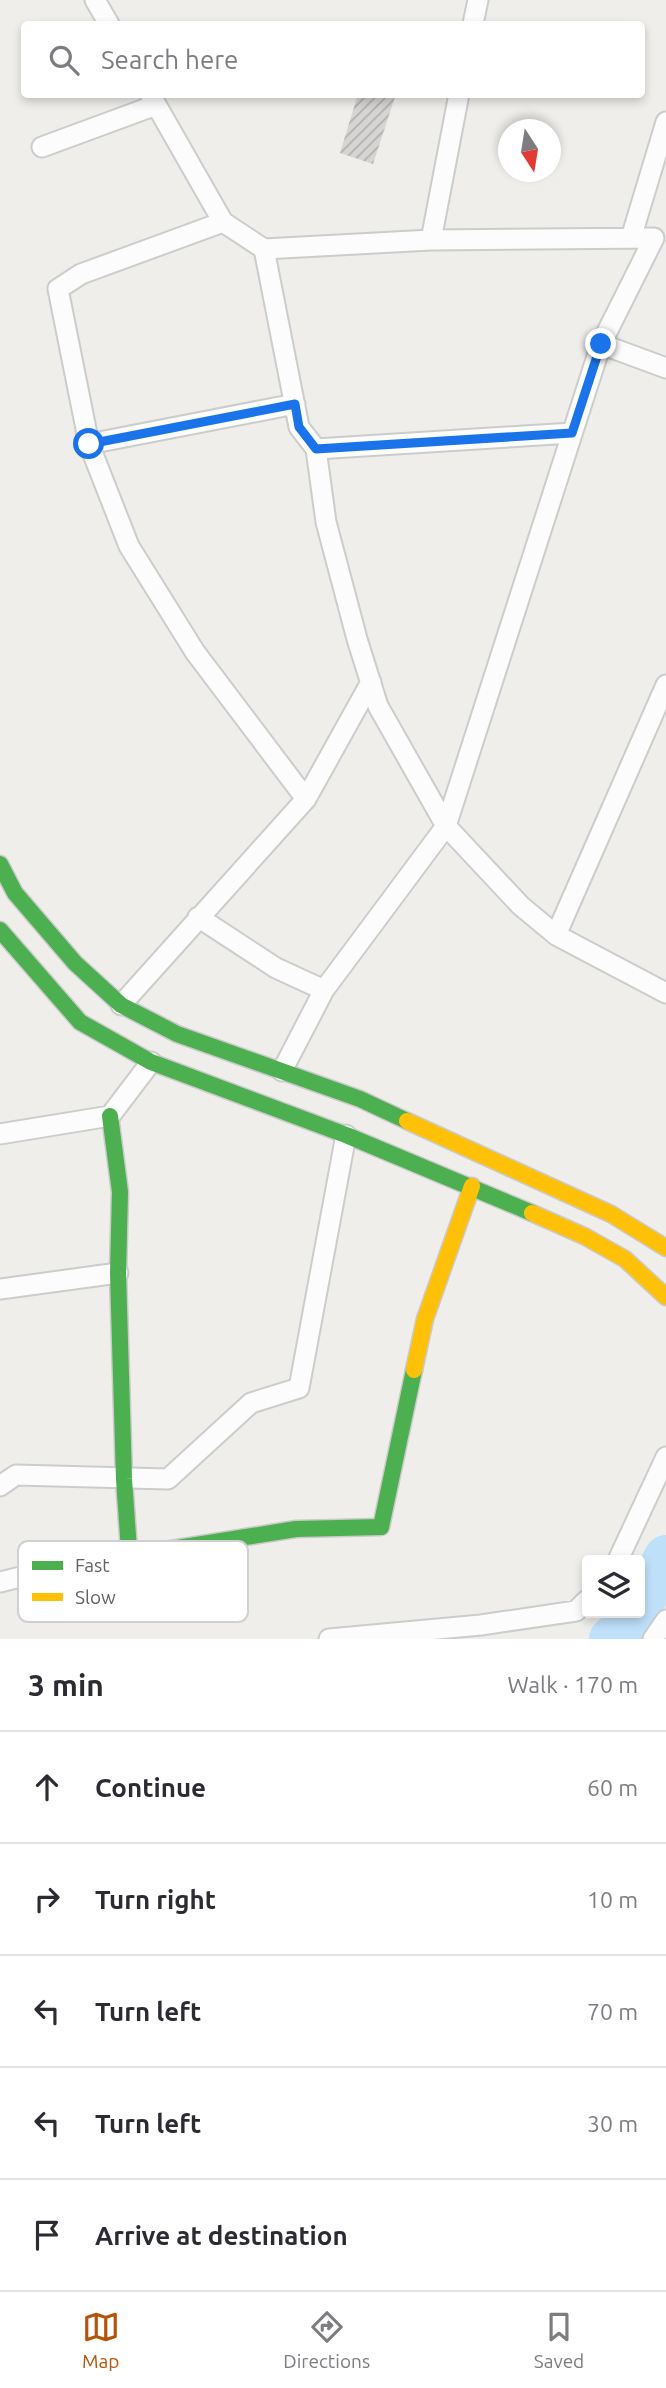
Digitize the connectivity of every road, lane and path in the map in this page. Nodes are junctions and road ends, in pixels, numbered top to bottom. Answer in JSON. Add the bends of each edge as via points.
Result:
{"nodes":[{"id":1,"x":95,"y":0,"type":"edge"},
{"id":2,"x":478,"y":0,"type":"edge"},
{"id":3,"x":108,"y":21,"type":"edge"},
{"id":4,"x":474,"y":21,"type":"edge"},
{"id":5,"x":458,"y":98,"type":"edge"},
{"id":6,"x":153,"y":100,"type":"edge"},
{"id":7,"x":666,"y":122,"type":"edge"},
{"id":8,"x":42,"y":147,"type":"dead end"},
{"id":9,"x":223,"y":222,"type":"junction"},
{"id":10,"x":631,"y":238,"type":"junction"},
{"id":11,"x":430,"y":240,"type":"junction"},
{"id":12,"x":264,"y":249,"type":"junction"},
{"id":13,"x":601,"y":344,"type":"junction"},
{"id":14,"x":666,"y":368,"type":"edge"},
{"id":15,"x":295,"y":404,"type":"junction"},
{"id":16,"x":572,"y":433,"type":"junction"},
{"id":17,"x":89,"y":444,"type":"junction"},
{"id":18,"x":316,"y":449,"type":"junction"},
{"id":19,"x":370,"y":682,"type":"junction"},
{"id":20,"x":664,"y":695,"type":"edge"},
{"id":21,"x":306,"y":799,"type":"junction"},
{"id":22,"x":446,"y":826,"type":"junction"},
{"id":23,"x":0,"y":864,"type":"edge"},
{"id":24,"x":8,"y":897,"type":"edge"},
{"id":25,"x":198,"y":917,"type":"junction"},
{"id":26,"x":0,"y":930,"type":"edge"},
{"id":27,"x":556,"y":935,"type":"junction"},
{"id":28,"x":324,"y":990,"type":"junction"},
{"id":29,"x":666,"y":993,"type":"edge"},
{"id":30,"x":121,"y":1005,"type":"junction"},
{"id":31,"x":151,"y":1062,"type":"junction"},
{"id":32,"x":282,"y":1071,"type":"junction"},
{"id":33,"x":110,"y":1116,"type":"junction"},
{"id":34,"x":0,"y":1134,"type":"edge"},
{"id":35,"x":346,"y":1135,"type":"junction"},
{"id":36,"x":472,"y":1186,"type":"junction"},
{"id":37,"x":666,"y":1248,"type":"edge"},
{"id":38,"x":118,"y":1273,"type":"junction"},
{"id":39,"x":0,"y":1289,"type":"edge"},
{"id":40,"x":666,"y":1297,"type":"edge"},
{"id":41,"x":666,"y":1457,"type":"edge"},
{"id":42,"x":124,"y":1479,"type":"junction"},
{"id":43,"x":0,"y":1486,"type":"edge"},
{"id":44,"x":128,"y":1541,"type":"edge"},
{"id":45,"x":221,"y":1541,"type":"edge"},
{"id":46,"x":620,"y":1555,"type":"edge"},
{"id":47,"x":18,"y":1578,"type":"edge"},
{"id":48,"x":0,"y":1582,"type":"edge"},
{"id":49,"x":582,"y":1605,"type":"edge"},
{"id":50,"x":666,"y":1620,"type":"edge"},
{"id":51,"x":330,"y":1639,"type":"edge"},
{"id":52,"x":653,"y":1639,"type":"edge"}],
"edges":[{"from":1,"to":3,"type":"street"},
{"from":2,"to":4,"type":"street"},
{"from":5,"to":11,"type":"street"},
{"from":6,"to":8,"type":"street"},
{"from":6,"to":9,"type":"street"},
{"from":7,"to":10,"type":"street"},
{"from":9,"to":12,"type":"street"},
{"from":9,"to":17,"type":"street","via":[[81,274],[58,289]]},
{"from":10,"to":11,"type":"street"},
{"from":10,"to":13,"type":"street","via":[[654,237]]},
{"from":11,"to":12,"type":"street"},
{"from":12,"to":15,"type":"street"},
{"from":13,"to":14,"type":"street"},
{"from":13,"to":16,"type":"street"},
{"from":15,"to":17,"type":"street"},
{"from":15,"to":18,"type":"street","via":[[299,427]]},
{"from":16,"to":18,"type":"street"},
{"from":16,"to":22,"type":"street"},
{"from":17,"to":21,"type":"street","via":[[129,546],[195,652]]},
{"from":18,"to":19,"type":"street","via":[[326,522]]},
{"from":19,"to":21,"type":"street"},
{"from":19,"to":22,"type":"street","via":[[378,706]]},
{"from":20,"to":27,"type":"street"},
{"from":21,"to":25,"type":"street"},
{"from":22,"to":27,"type":"street","via":[[521,906]]},
{"from":22,"to":28,"type":"street"},
{"from":23,"to":24,"type":"street"},
{"from":24,"to":30,"type":"street"},
{"from":25,"to":28,"type":"street","via":[[276,968]]},
{"from":25,"to":30,"type":"street"},
{"from":26,"to":31,"type":"street","via":[[80,1022]]},
{"from":27,"to":29,"type":"street"},
{"from":28,"to":32,"type":"street"},
{"from":30,"to":32,"type":"street","via":[[177,1034]]},
{"from":31,"to":33,"type":"street"},
{"from":31,"to":35,"type":"street"},
{"from":32,"to":37,"type":"street","via":[[360,1098],[611,1214]]},
{"from":33,"to":34,"type":"street"},
{"from":33,"to":38,"type":"street","via":[[120,1192]]},
{"from":35,"to":36,"type":"street"},
{"from":35,"to":42,"type":"street","via":[[299,1388],[251,1403],[168,1479]]},
{"from":36,"to":40,"type":"street","via":[[625,1259]]},
{"from":36,"to":45,"type":"street","via":[[425,1319],[381,1527],[296,1529]]},
{"from":38,"to":39,"type":"street"},
{"from":38,"to":42,"type":"street"},
{"from":41,"to":46,"type":"street"},
{"from":42,"to":43,"type":"street","via":[[16,1475]]},
{"from":42,"to":44,"type":"street"},
{"from":47,"to":48,"type":"street"},
{"from":49,"to":51,"type":"street","via":[[576,1611],[481,1625]]},
{"from":50,"to":52,"type":"street"}]}
